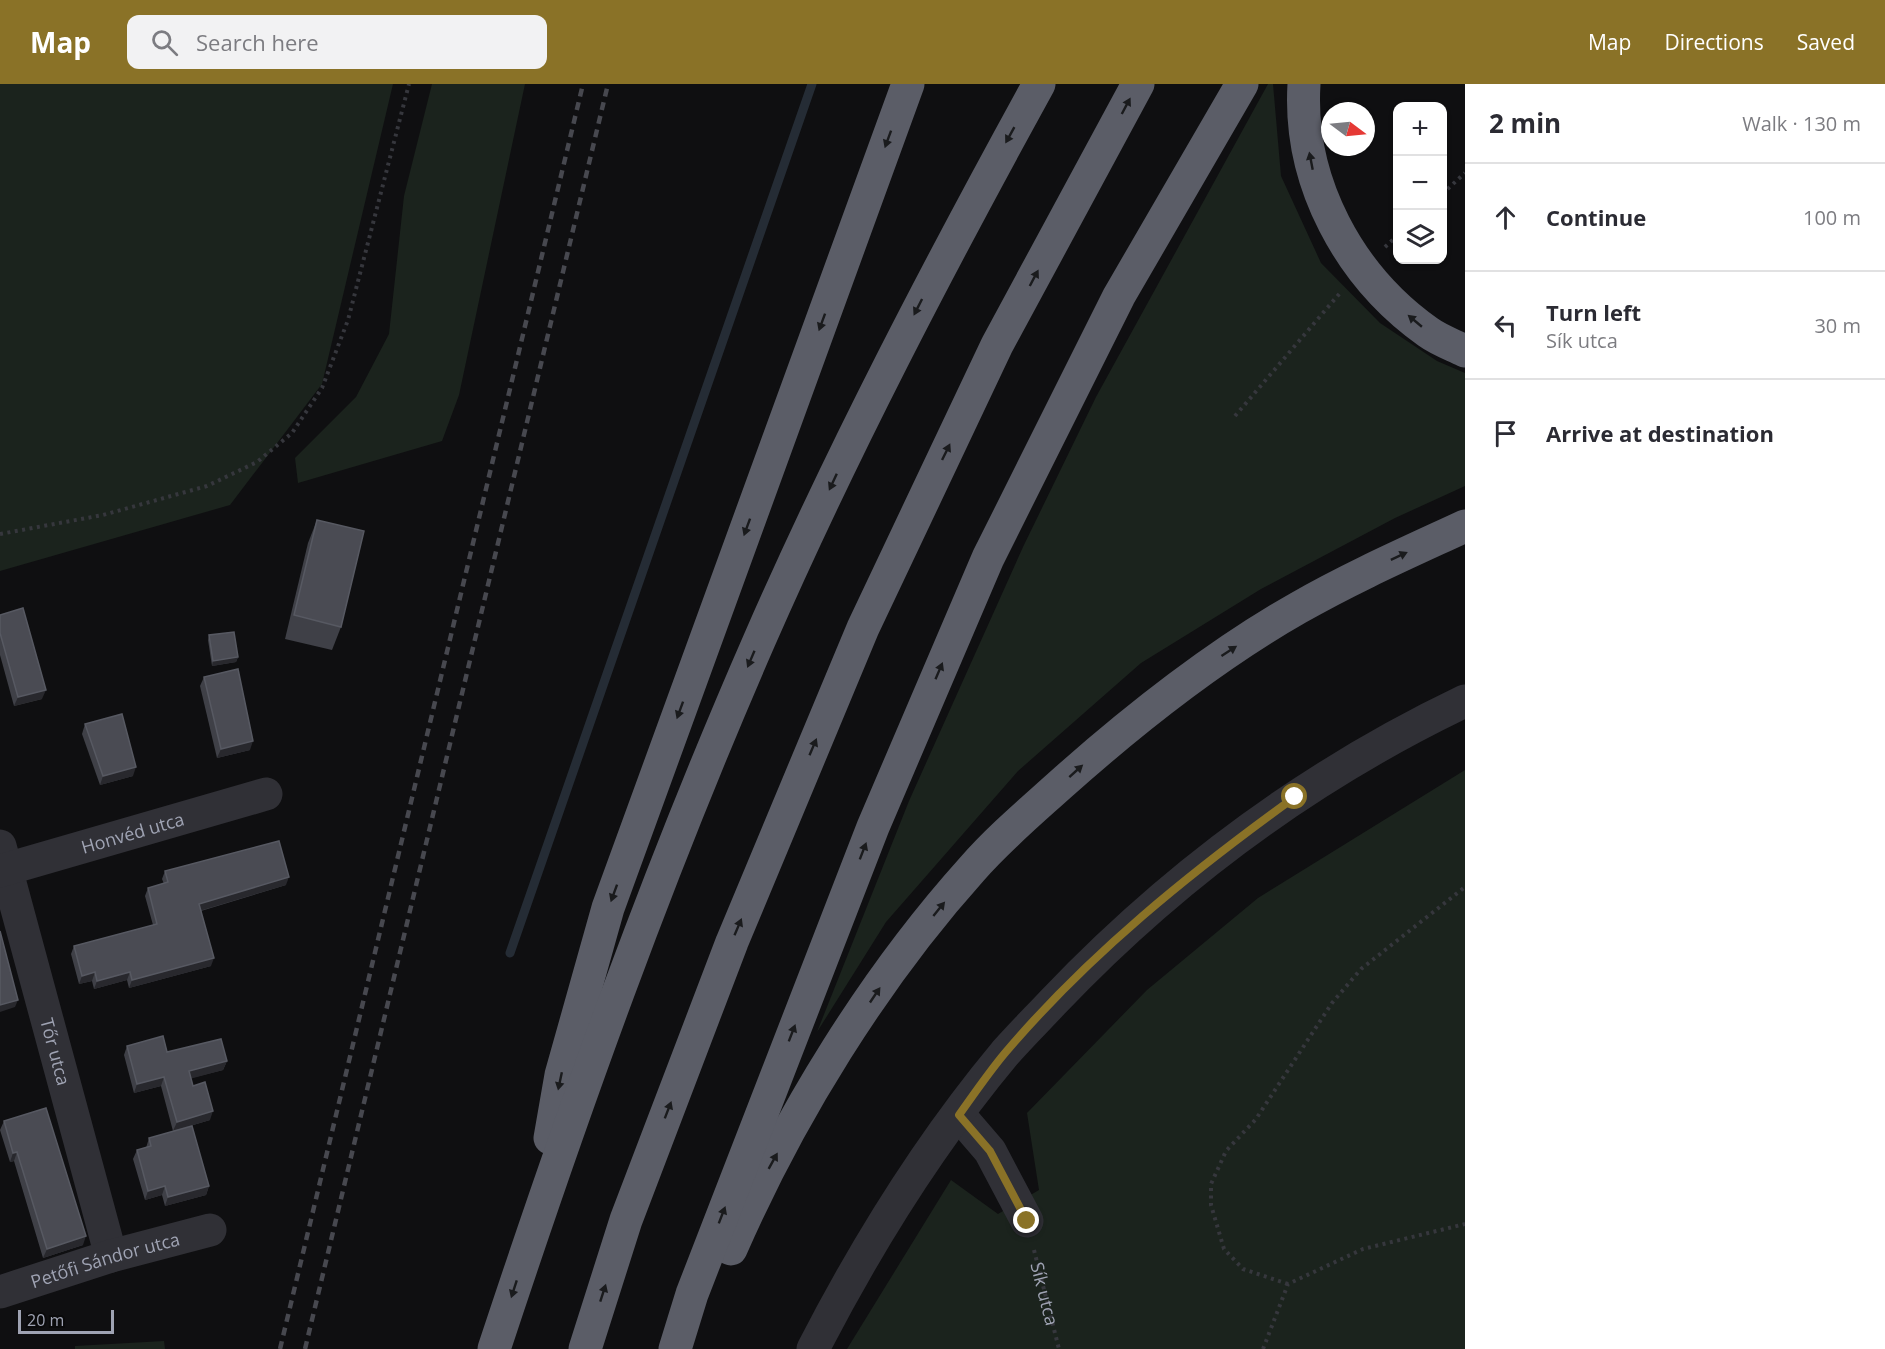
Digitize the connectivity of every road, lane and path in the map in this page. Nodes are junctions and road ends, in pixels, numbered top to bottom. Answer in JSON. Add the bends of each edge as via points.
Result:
{"nodes":[{"id":1,"x":410,"y":84,"type":"edge"},
{"id":2,"x":908,"y":84,"type":"edge"},
{"id":3,"x":1038,"y":84,"type":"edge"},
{"id":4,"x":1138,"y":84,"type":"edge"},
{"id":5,"x":1242,"y":84,"type":"edge"},
{"id":6,"x":1304,"y":84,"type":"edge"},
{"id":7,"x":1465,"y":173,"type":"edge"},
{"id":8,"x":1447,"y":190,"type":"edge"},
{"id":9,"x":1393,"y":240,"type":"edge"},
{"id":10,"x":1362,"y":268,"type":"junction"},
{"id":11,"x":1465,"y":351,"type":"edge"},
{"id":12,"x":1235,"y":416,"type":"dead end"},
{"id":13,"x":1465,"y":526,"type":"edge"},
{"id":14,"x":0,"y":534,"type":"edge"},
{"id":15,"x":1465,"y":702,"type":"edge"},
{"id":16,"x":266,"y":794,"type":"dead end"},
{"id":17,"x":2,"y":862,"type":"edge"},
{"id":18,"x":1465,"y":887,"type":"edge"},
{"id":19,"x":959,"y":1115,"type":"junction"},
{"id":20,"x":1027,"y":1221,"type":"joint"},
{"id":21,"x":1465,"y":1224,"type":"edge"},
{"id":22,"x":210,"y":1230,"type":"dead end"},
{"id":23,"x":532,"y":1234,"type":"junction"},
{"id":24,"x":111,"y":1256,"type":"junction"},
{"id":25,"x":1288,"y":1284,"type":"junction"},
{"id":26,"x":0,"y":1292,"type":"edge"},
{"id":27,"x":494,"y":1349,"type":"edge"},
{"id":28,"x":585,"y":1349,"type":"edge"},
{"id":29,"x":675,"y":1349,"type":"edge"},
{"id":30,"x":690,"y":1349,"type":"edge"},
{"id":31,"x":813,"y":1349,"type":"edge"},
{"id":32,"x":1059,"y":1349,"type":"edge"},
{"id":33,"x":1263,"y":1349,"type":"edge"}],
"edges":[{"from":1,"to":14,"type":"path","via":[[348,320],[322,388],[292,433],[257,462],[207,486],[103,515]]},
{"from":2,"to":23,"type":"highway","one_way":true,"via":[[608,908],[561,1075]]},
{"from":3,"to":23,"type":"highway","one_way":true,"via":[[919,305],[759,640],[622,982]]},
{"from":28,"to":4,"type":"highway","one_way":true,"via":[[626,1220],[732,942],[863,628],[998,345]]},
{"from":29,"to":5,"type":"highway","one_way":true,"via":[[692,1294],[873,827],[988,558],[1119,296]]},
{"from":10,"to":6,"type":"highway","one_way":true,"via":[[1328,214],[1311,165]]},
{"from":7,"to":8,"type":"path"},
{"from":9,"to":10,"type":"path"},
{"from":11,"to":10,"type":"highway","one_way":true,"via":[[1429,333],[1383,294]]},
{"from":10,"to":12,"type":"path"},
{"from":30,"to":13,"type":"highway","one_way":true,"via":[[760,1184],[835,1055],[902,955],[972,868],[1157,702],[1223,654],[1356,576]]},
{"from":15,"to":19,"type":"street","via":[[1354,758],[1286,803],[1179,884],[1118,937],[1053,1002],[1005,1053]]},
{"from":16,"to":17,"type":"street","name":"Honvéd utca"},
{"from":17,"to":24,"type":"street","name":"Tőr utca"},
{"from":18,"to":25,"type":"path","via":[[1361,969],[1332,1003],[1256,1119],[1226,1151],[1211,1184],[1211,1205],[1224,1249],[1243,1269]]},
{"from":19,"to":20,"type":"street","via":[[990,1151]]},
{"from":19,"to":31,"type":"street","via":[[872,1245]]},
{"from":20,"to":32,"type":"path","name":"Sík utca"},
{"from":21,"to":25,"type":"path","via":[[1363,1249]]},
{"from":22,"to":24,"type":"street","name":"Petőfi Sándor utca"},
{"from":23,"to":27,"type":"highway","one_way":true},
{"from":24,"to":26,"type":"street","name":"Petőfi Sándor utca"},
{"from":25,"to":33,"type":"path"}]}
